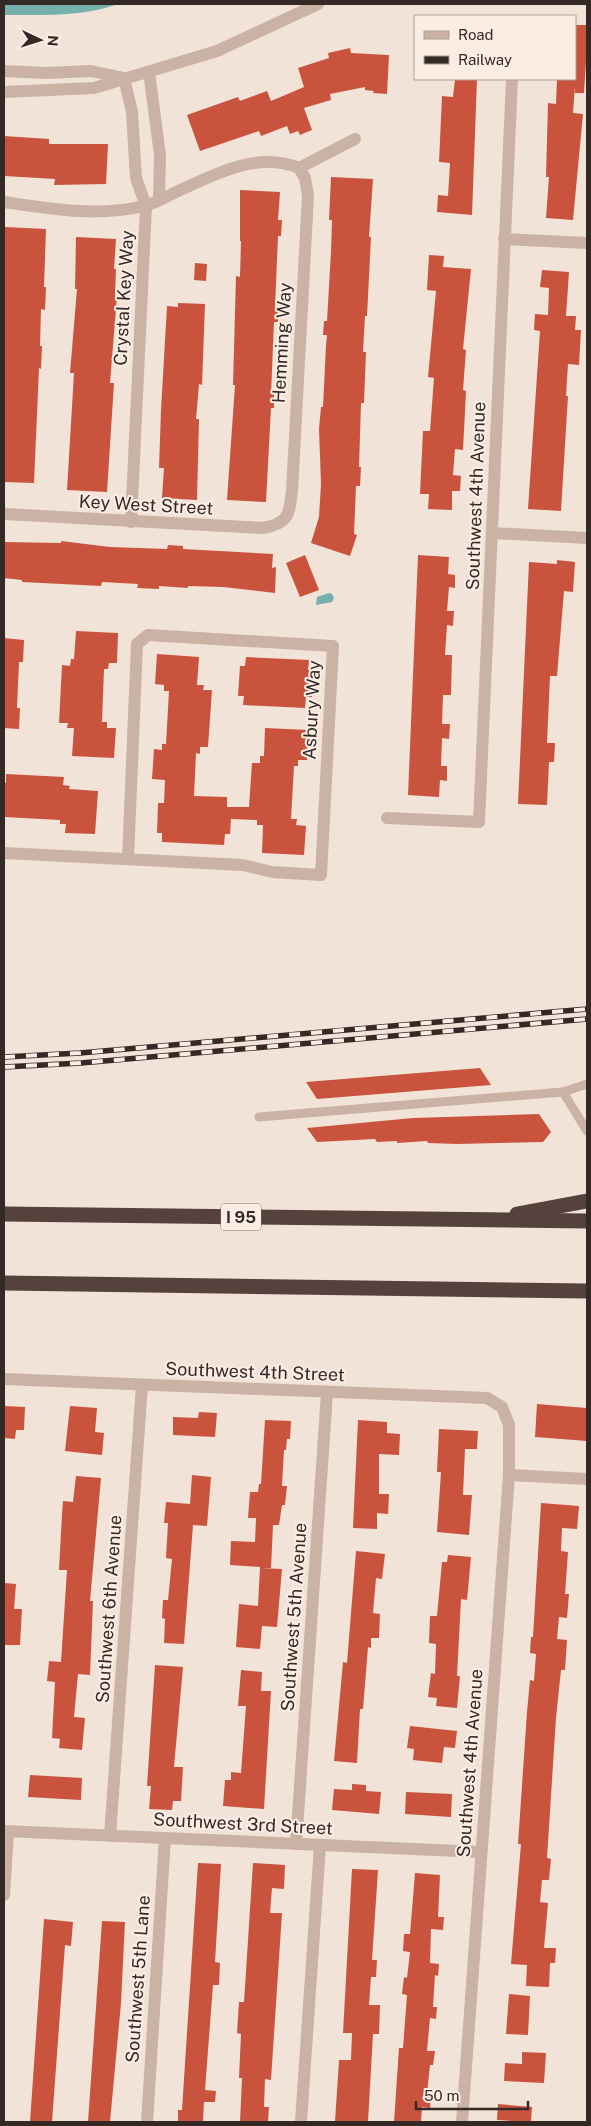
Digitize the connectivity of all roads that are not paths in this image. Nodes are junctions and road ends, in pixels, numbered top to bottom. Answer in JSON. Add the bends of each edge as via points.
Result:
{"nodes":[{"id":1,"x":318,"y":4,"type":"edge"},
{"id":2,"x":4,"y":71,"type":"edge"},
{"id":3,"x":149,"y":72,"type":"junction"},
{"id":4,"x":124,"y":78,"type":"junction"},
{"id":5,"x":512,"y":80,"type":"edge"},
{"id":6,"x":4,"y":92,"type":"edge"},
{"id":7,"x":356,"y":140,"type":"dead end"},
{"id":8,"x":299,"y":168,"type":"junction"},
{"id":9,"x":159,"y":200,"type":"junction"},
{"id":10,"x":4,"y":202,"type":"edge"},
{"id":11,"x":146,"y":206,"type":"junction"},
{"id":12,"x":504,"y":239,"type":"junction"},
{"id":13,"x":587,"y":243,"type":"edge"},
{"id":14,"x":4,"y":514,"type":"edge"},
{"id":15,"x":285,"y":520,"type":"joint"},
{"id":16,"x":131,"y":522,"type":"junction"},
{"id":17,"x":492,"y":534,"type":"junction"},
{"id":18,"x":587,"y":538,"type":"edge"},
{"id":19,"x":387,"y":818,"type":"dead end"},
{"id":20,"x":4,"y":853,"type":"edge"},
{"id":21,"x":128,"y":859,"type":"junction"},
{"id":22,"x":587,"y":1084,"type":"edge"},
{"id":23,"x":563,"y":1092,"type":"junction"},
{"id":24,"x":259,"y":1116,"type":"dead end"},
{"id":25,"x":587,"y":1131,"type":"edge"},
{"id":26,"x":587,"y":1202,"type":"edge"},
{"id":27,"x":4,"y":1214,"type":"edge"},
{"id":28,"x":478,"y":1220,"type":"junction"},
{"id":29,"x":587,"y":1221,"type":"edge"},
{"id":30,"x":4,"y":1283,"type":"edge"},
{"id":31,"x":587,"y":1291,"type":"edge"},
{"id":32,"x":4,"y":1379,"type":"edge"},
{"id":33,"x":142,"y":1385,"type":"junction"},
{"id":34,"x":327,"y":1393,"type":"junction"},
{"id":35,"x":502,"y":1407,"type":"joint"},
{"id":36,"x":509,"y":1475,"type":"junction"},
{"id":37,"x":587,"y":1479,"type":"edge"},
{"id":38,"x":6,"y":1831,"type":"edge"},
{"id":39,"x":110,"y":1836,"type":"junction"},
{"id":40,"x":165,"y":1838,"type":"junction"},
{"id":41,"x":296,"y":1844,"type":"junction"},
{"id":42,"x":320,"y":1846,"type":"junction"},
{"id":43,"x":481,"y":1852,"type":"junction"},
{"id":44,"x":4,"y":1895,"type":"edge"},
{"id":45,"x":147,"y":2122,"type":"edge"},
{"id":46,"x":301,"y":2122,"type":"edge"},
{"id":47,"x":462,"y":2122,"type":"edge"}],
"edges":[{"from":1,"to":3,"type":"street","via":[[217,51]]},
{"from":2,"to":4,"type":"street","via":[[91,71]]},
{"from":3,"to":4,"type":"street"},
{"from":3,"to":9,"type":"street","via":[[160,155]]},
{"from":4,"to":6,"type":"street","via":[[94,88]]},
{"from":4,"to":11,"type":"street","name":"Crystal Key Way","via":[[132,112],[136,178]]},
{"from":5,"to":12,"type":"street","name":"Southwest 4th Avenue"},
{"from":7,"to":8,"type":"street"},
{"from":8,"to":9,"type":"street","via":[[267,160],[222,172]]},
{"from":8,"to":15,"type":"street","name":"Hemming Way","via":[[305,178],[308,196],[292,491]]},
{"from":9,"to":11,"type":"street"},
{"from":10,"to":11,"type":"street","via":[[86,213]]},
{"from":11,"to":16,"type":"street","name":"Crystal Key Way"},
{"from":12,"to":13,"type":"street"},
{"from":12,"to":17,"type":"street","name":"Southwest 4th Avenue"},
{"from":14,"to":16,"type":"street","name":"Key West Street"},
{"from":15,"to":16,"type":"street","name":"Key West Street","via":[[263,528]]},
{"from":17,"to":18,"type":"street"},
{"from":17,"to":19,"type":"street","name":"Southwest 4th Avenue","via":[[479,822]]},
{"from":20,"to":21,"type":"street","name":"Asbury Way"},
{"from":21,"to":21,"type":"street","name":"Asbury Way","via":[[137,644],[148,635],[333,646],[321,876],[272,872],[243,865]]},
{"from":22,"to":23,"type":"lane"},
{"from":23,"to":24,"type":"lane"},
{"from":23,"to":25,"type":"lane"},
{"from":26,"to":28,"type":"highway"},
{"from":27,"to":28,"type":"highway","number":"I 95"},
{"from":28,"to":29,"type":"highway","number":"I 95"},
{"from":30,"to":31,"type":"highway"},
{"from":32,"to":33,"type":"street","name":"Southwest 4th Street"},
{"from":33,"to":34,"type":"street","name":"Southwest 4th Street"},
{"from":33,"to":39,"type":"street","name":"Southwest 6th Avenue"},
{"from":34,"to":35,"type":"street","name":"Southwest 4th Street","via":[[486,1398]]},
{"from":34,"to":41,"type":"street","name":"Southwest 5th Avenue"},
{"from":35,"to":36,"type":"street","name":"Southwest 4th Avenue","via":[[509,1425]]},
{"from":36,"to":37,"type":"street"},
{"from":36,"to":43,"type":"street","name":"Southwest 4th Avenue"},
{"from":38,"to":39,"type":"street","name":"Southwest 3rd Street"},
{"from":38,"to":44,"type":"street"},
{"from":39,"to":40,"type":"street","name":"Southwest 3rd Street"},
{"from":40,"to":41,"type":"street","name":"Southwest 3rd Street"},
{"from":40,"to":45,"type":"street","name":"Southwest 5th Lane"},
{"from":41,"to":42,"type":"street","name":"Southwest 3rd Street"},
{"from":42,"to":43,"type":"street","name":"Southwest 3rd Street"},
{"from":42,"to":46,"type":"street"},
{"from":43,"to":47,"type":"street","name":"Southwest 4th Avenue"}]}
